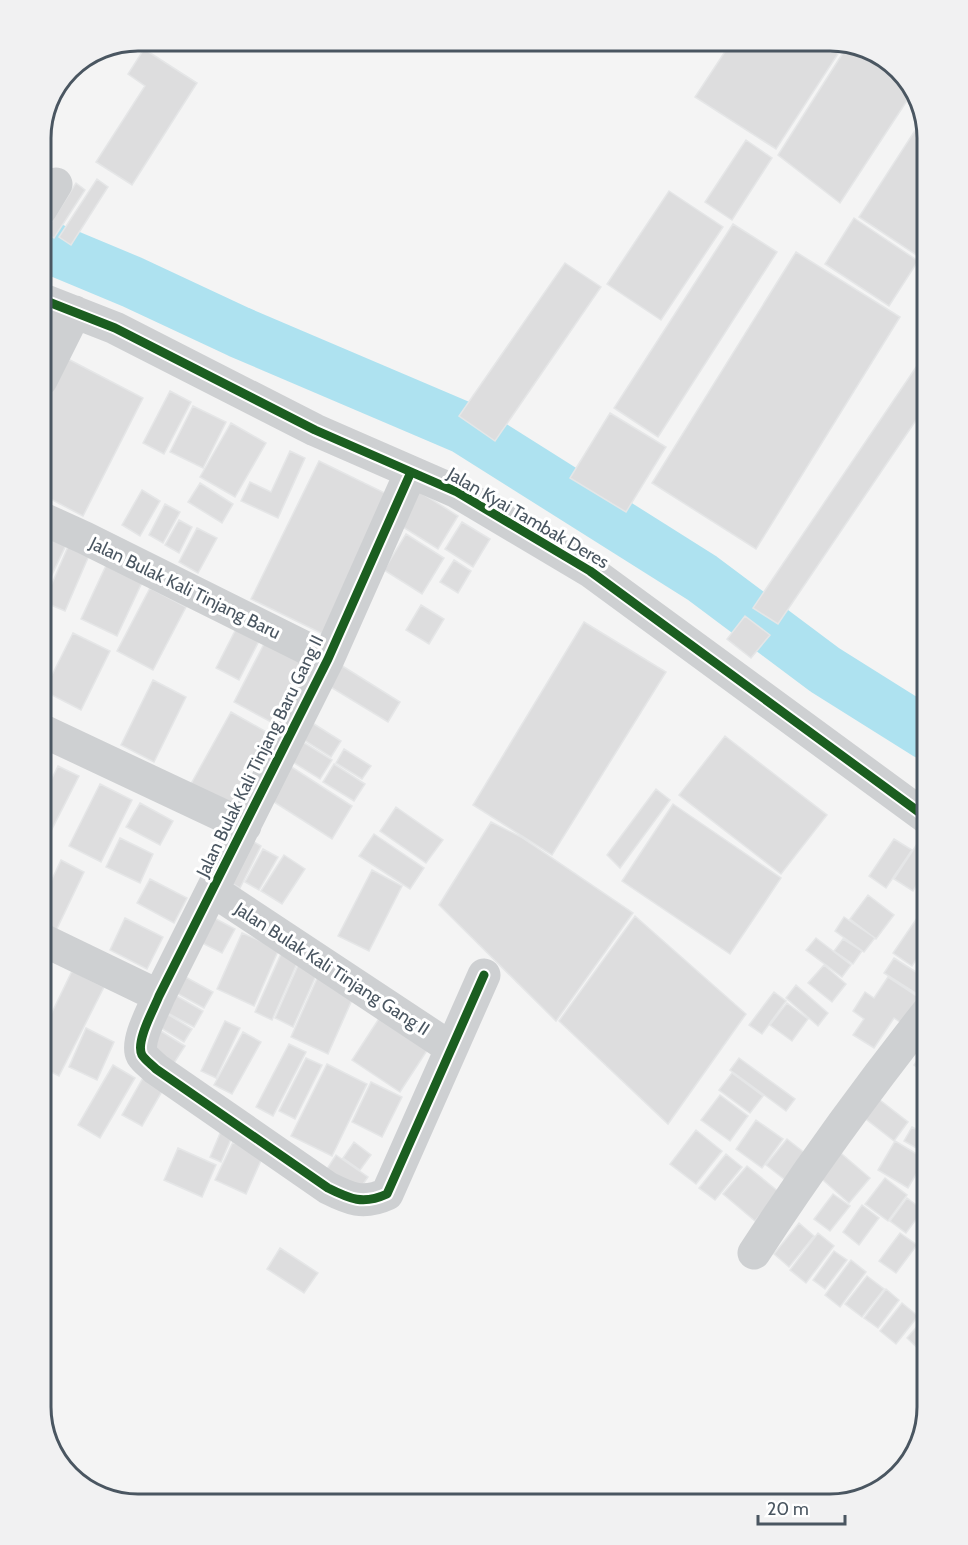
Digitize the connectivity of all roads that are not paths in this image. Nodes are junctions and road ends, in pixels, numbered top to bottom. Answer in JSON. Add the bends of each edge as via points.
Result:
{"nodes":[{"id":1,"x":51,"y":303,"type":"edge"},
{"id":2,"x":75,"y":312,"type":"junction"},
{"id":3,"x":51,"y":360,"type":"edge"},
{"id":4,"x":411,"y":472,"type":"junction"},
{"id":5,"x":51,"y":523,"type":"edge"},
{"id":6,"x":328,"y":659,"type":"junction"},
{"id":7,"x":51,"y":735,"type":"edge"},
{"id":8,"x":917,"y":811,"type":"edge"},
{"id":9,"x":245,"y":826,"type":"junction"},
{"id":10,"x":212,"y":890,"type":"junction"},
{"id":11,"x":51,"y":944,"type":"edge"},
{"id":12,"x":484,"y":975,"type":"dead end"},
{"id":13,"x":159,"y":996,"type":"junction"},
{"id":14,"x":917,"y":1026,"type":"edge"},
{"id":15,"x":452,"y":1048,"type":"junction"},
{"id":16,"x":754,"y":1253,"type":"dead end"}],
"edges":[{"from":1,"to":2,"type":"street","name":"Jalan Kyai Tambak Deres"},
{"from":2,"to":3,"type":"street"},
{"from":2,"to":4,"type":"street","name":"Jalan Kyai Tambak Deres","via":[[115,327],[315,430]]},
{"from":4,"to":6,"type":"street","name":"Jalan Bulak Kali Tinjang Baru Gang II"},
{"from":4,"to":8,"type":"street","name":"Jalan Kyai Tambak Deres","via":[[457,492],[590,571]]},
{"from":5,"to":6,"type":"street","name":"Jalan Bulak Kali Tinjang Baru"},
{"from":6,"to":9,"type":"street","name":"Jalan Bulak Kali Tinjang Baru Gang II"},
{"from":7,"to":9,"type":"street"},
{"from":9,"to":10,"type":"street","name":"Jalan Bulak Kali Tinjang Baru Gang II"},
{"from":10,"to":13,"type":"street","name":"Jalan Bulak Kali Tinjang Baru Gang II"},
{"from":10,"to":15,"type":"street","name":"Jalan Bulak Kali Tinjang Gang II"},
{"from":11,"to":13,"type":"street"},
{"from":12,"to":15,"type":"street"},
{"from":13,"to":15,"type":"street","name":"Jalan Bulak Kali Tinjang Baru Gang II","via":[[141,1038],[142,1054],[156,1068],[327,1188],[362,1201],[387,1194]]},
{"from":14,"to":16,"type":"street","via":[[801,1181]]}]}
